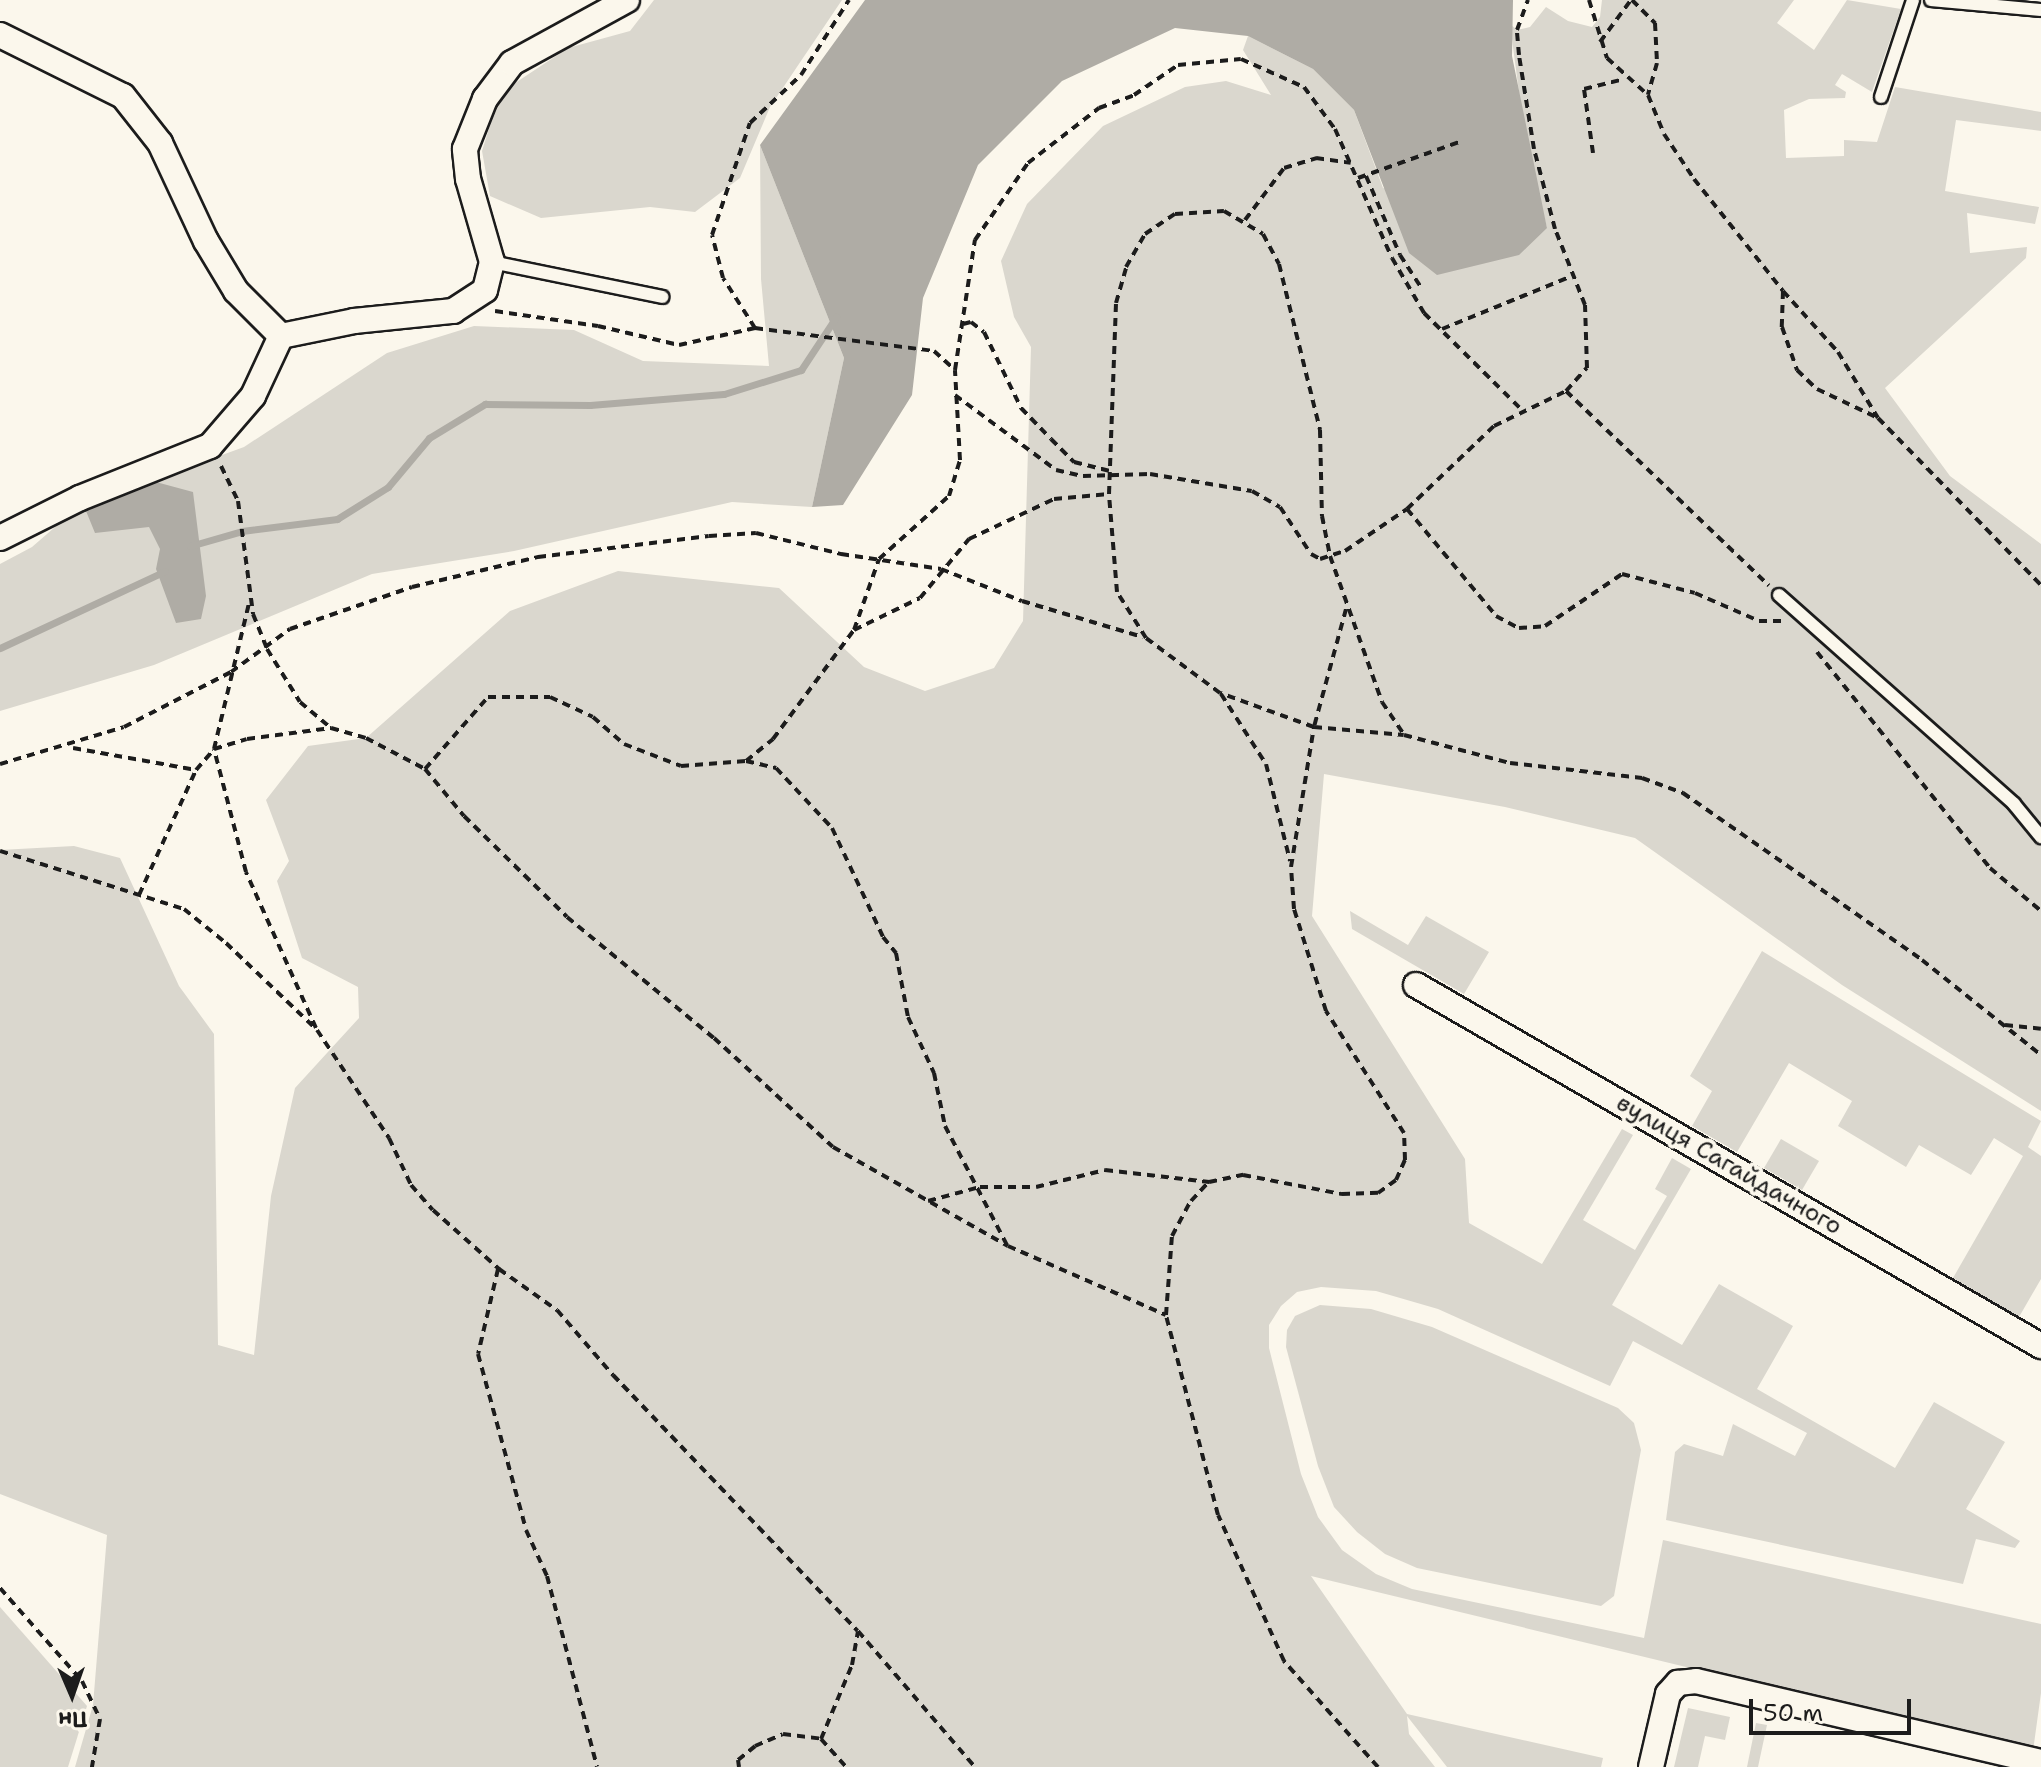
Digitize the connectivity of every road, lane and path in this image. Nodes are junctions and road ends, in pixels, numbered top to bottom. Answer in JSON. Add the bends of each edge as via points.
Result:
{"nodes":[{"id":1,"x":627,"y":0,"type":"edge"},
{"id":2,"x":849,"y":0,"type":"edge"},
{"id":3,"x":1528,"y":0,"type":"edge"},
{"id":4,"x":1589,"y":0,"type":"edge"},
{"id":5,"x":1631,"y":0,"type":"edge"},
{"id":6,"x":1913,"y":0,"type":"edge"},
{"id":7,"x":1931,"y":0,"type":"edge"},
{"id":8,"x":2041,"y":10,"type":"edge"},
{"id":9,"x":0,"y":35,"type":"edge"},
{"id":10,"x":1600,"y":42,"type":"junction"},
{"id":11,"x":1624,"y":79,"type":"junction"},
{"id":12,"x":1648,"y":95,"type":"junction"},
{"id":13,"x":1881,"y":97,"type":"dead end"},
{"id":14,"x":1459,"y":142,"type":"dead end"},
{"id":15,"x":1593,"y":153,"type":"dead end"},
{"id":16,"x":1352,"y":163,"type":"junction"},
{"id":17,"x":1366,"y":176,"type":"junction"},
{"id":18,"x":1358,"y":178,"type":"junction"},
{"id":19,"x":1245,"y":220,"type":"junction"},
{"id":20,"x":492,"y":262,"type":"junction"},
{"id":21,"x":1572,"y":276,"type":"junction"},
{"id":22,"x":1420,"y":286,"type":"dead end"},
{"id":23,"x":1783,"y":291,"type":"junction"},
{"id":24,"x":662,"y":297,"type":"dead end"},
{"id":25,"x":453,"y":311,"type":"junction"},
{"id":26,"x":963,"y":324,"type":"junction"},
{"id":27,"x":755,"y":328,"type":"junction"},
{"id":28,"x":1442,"y":329,"type":"junction"},
{"id":29,"x":281,"y":336,"type":"junction"},
{"id":30,"x":955,"y":370,"type":"junction"},
{"id":31,"x":1566,"y":391,"type":"junction"},
{"id":32,"x":955,"y":395,"type":"junction"},
{"id":33,"x":1522,"y":410,"type":"junction"},
{"id":34,"x":1878,"y":418,"type":"junction"},
{"id":35,"x":210,"y":446,"type":"junction"},
{"id":36,"x":1112,"y":472,"type":"junction"},
{"id":37,"x":1109,"y":494,"type":"junction"},
{"id":38,"x":1407,"y":509,"type":"junction"},
{"id":39,"x":0,"y":538,"type":"edge"},
{"id":40,"x":1330,"y":556,"type":"junction"},
{"id":41,"x":879,"y":559,"type":"junction"},
{"id":42,"x":941,"y":569,"type":"junction"},
{"id":43,"x":2041,"y":585,"type":"edge"},
{"id":44,"x":1779,"y":595,"type":"joint"},
{"id":45,"x":251,"y":596,"type":"junction"},
{"id":46,"x":1346,"y":607,"type":"junction"},
{"id":47,"x":1807,"y":622,"type":"junction"},
{"id":48,"x":854,"y":630,"type":"junction"},
{"id":49,"x":1146,"y":638,"type":"junction"},
{"id":50,"x":267,"y":649,"type":"junction"},
{"id":51,"x":231,"y":672,"type":"junction"},
{"id":52,"x":1220,"y":693,"type":"junction"},
{"id":53,"x":1314,"y":727,"type":"junction"},
{"id":54,"x":331,"y":728,"type":"junction"},
{"id":55,"x":1404,"y":735,"type":"junction"},
{"id":56,"x":71,"y":747,"type":"junction"},
{"id":57,"x":214,"y":749,"type":"junction"},
{"id":58,"x":746,"y":761,"type":"junction"},
{"id":59,"x":0,"y":764,"type":"edge"},
{"id":60,"x":425,"y":769,"type":"junction"},
{"id":61,"x":196,"y":770,"type":"junction"},
{"id":62,"x":2041,"y":837,"type":"edge"},
{"id":63,"x":0,"y":851,"type":"edge"},
{"id":64,"x":1291,"y":867,"type":"junction"},
{"id":65,"x":139,"y":895,"type":"junction"},
{"id":66,"x":2041,"y":911,"type":"edge"},
{"id":67,"x":1416,"y":985,"type":"dead end"},
{"id":68,"x":2003,"y":1024,"type":"junction"},
{"id":69,"x":2041,"y":1029,"type":"edge"},
{"id":70,"x":317,"y":1030,"type":"junction"},
{"id":71,"x":2041,"y":1055,"type":"edge"},
{"id":72,"x":1209,"y":1182,"type":"junction"},
{"id":73,"x":980,"y":1187,"type":"junction"},
{"id":74,"x":928,"y":1201,"type":"junction"},
{"id":75,"x":1008,"y":1246,"type":"junction"},
{"id":76,"x":499,"y":1269,"type":"junction"},
{"id":77,"x":1166,"y":1315,"type":"junction"},
{"id":78,"x":2041,"y":1346,"type":"edge"},
{"id":79,"x":0,"y":1588,"type":"edge"},
{"id":80,"x":858,"y":1631,"type":"junction"},
{"id":81,"x":821,"y":1739,"type":"junction"},
{"id":82,"x":2041,"y":1762,"type":"edge"},
{"id":83,"x":92,"y":1767,"type":"edge"},
{"id":84,"x":597,"y":1767,"type":"edge"},
{"id":85,"x":739,"y":1767,"type":"edge"},
{"id":86,"x":846,"y":1767,"type":"edge"},
{"id":87,"x":975,"y":1767,"type":"edge"},
{"id":88,"x":1378,"y":1767,"type":"edge"},
{"id":89,"x":1651,"y":1767,"type":"edge"}],
"edges":[{"from":1,"to":20,"type":"street","via":[[512,63],[485,99],[465,149],[468,179]]},
{"from":2,"to":27,"type":"path","via":[[801,75],[750,123],[712,235],[723,278]]},
{"from":3,"to":21,"type":"path","via":[[1517,30],[1519,55],[1534,149]]},
{"from":4,"to":10,"type":"path"},
{"from":5,"to":10,"type":"path"},
{"from":5,"to":12,"type":"path","via":[[1655,23],[1657,63]]},
{"from":6,"to":13,"type":"lane"},
{"from":7,"to":8,"type":"lane"},
{"from":9,"to":29,"type":"street","via":[[123,96],[160,143],[236,291]]},
{"from":10,"to":11,"type":"path"},
{"from":11,"to":12,"type":"path"},
{"from":11,"to":15,"type":"path","via":[[1584,89]]},
{"from":12,"to":23,"type":"path","via":[[1664,134],[1694,179]]},
{"from":14,"to":17,"type":"path"},
{"from":16,"to":18,"type":"path"},
{"from":16,"to":19,"type":"path","via":[[1316,158],[1284,168]]},
{"from":16,"to":26,"type":"path","via":[[1304,87],[1241,59],[1178,65],[1134,95],[1099,108],[1028,163],[975,240]]},
{"from":17,"to":18,"type":"path"},
{"from":17,"to":22,"type":"path","via":[[1400,255]]},
{"from":18,"to":28,"type":"path","via":[[1392,258],[1424,313]]},
{"from":19,"to":36,"type":"path","via":[[1224,211],[1175,214],[1134,250],[1116,303]]},
{"from":19,"to":40,"type":"path","via":[[1263,234],[1279,264],[1299,328],[1320,430],[1322,516]]},
{"from":20,"to":24,"type":"lane"},
{"from":20,"to":25,"type":"street","via":[[485,290]]},
{"from":21,"to":28,"type":"path"},
{"from":21,"to":31,"type":"path","via":[[1585,305],[1589,340],[1587,368]]},
{"from":23,"to":34,"type":"path","via":[[1838,352]]},
{"from":23,"to":34,"type":"path","via":[[1782,327],[1797,370],[1817,389]]},
{"from":25,"to":27,"type":"path","via":[[512,310],[679,345]]},
{"from":25,"to":29,"type":"street","via":[[354,321]]},
{"from":26,"to":30,"type":"path"},
{"from":26,"to":36,"type":"path","via":[[971,322],[984,332],[1021,408],[1074,462]]},
{"from":27,"to":30,"type":"path","via":[[934,351]]},
{"from":28,"to":33,"type":"path"},
{"from":29,"to":35,"type":"street","via":[[253,396]]},
{"from":30,"to":32,"type":"path"},
{"from":31,"to":33,"type":"path"},
{"from":31,"to":44,"type":"path"},
{"from":32,"to":36,"type":"path","via":[[1056,470],[1083,476]]},
{"from":32,"to":41,"type":"path","via":[[960,460],[949,496]]},
{"from":33,"to":38,"type":"path","via":[[1494,426]]},
{"from":34,"to":43,"type":"path"},
{"from":35,"to":39,"type":"street","via":[[80,498]]},
{"from":35,"to":45,"type":"path","via":[[238,501]]},
{"from":36,"to":37,"type":"path"},
{"from":36,"to":40,"type":"path","via":[[1252,491],[1280,507],[1311,554]]},
{"from":37,"to":42,"type":"path","via":[[1054,499],[1001,520],[969,539]]},
{"from":37,"to":49,"type":"path","via":[[1117,592]]},
{"from":38,"to":40,"type":"path"},
{"from":38,"to":47,"type":"path","via":[[1496,616],[1519,628],[1545,626],[1622,574],[1695,593],[1759,621]]},
{"from":40,"to":46,"type":"path"},
{"from":41,"to":42,"type":"path"},
{"from":41,"to":48,"type":"path"},
{"from":41,"to":50,"type":"path","via":[[756,533],[538,557],[412,587],[290,629]]},
{"from":42,"to":48,"type":"path","via":[[920,598]]},
{"from":42,"to":49,"type":"path","via":[[1022,601]]},
{"from":44,"to":47,"type":"lane"},
{"from":45,"to":50,"type":"path"},
{"from":45,"to":51,"type":"path"},
{"from":46,"to":53,"type":"path"},
{"from":46,"to":55,"type":"path","via":[[1382,702]]},
{"from":47,"to":62,"type":"lane","via":[[2014,804]]},
{"from":47,"to":66,"type":"path","via":[[1820,661],[1990,868]]},
{"from":48,"to":58,"type":"path","via":[[773,739]]},
{"from":49,"to":52,"type":"path"},
{"from":50,"to":51,"type":"path"},
{"from":50,"to":54,"type":"path","via":[[300,702]]},
{"from":51,"to":56,"type":"path","via":[[124,727]]},
{"from":51,"to":57,"type":"path"},
{"from":52,"to":53,"type":"path"},
{"from":52,"to":64,"type":"path","via":[[1266,764]]},
{"from":53,"to":55,"type":"path"},
{"from":53,"to":64,"type":"path"},
{"from":54,"to":57,"type":"path","via":[[247,739]]},
{"from":54,"to":60,"type":"path","via":[[366,738]]},
{"from":55,"to":68,"type":"path","via":[[1510,763],[1642,778],[1683,793],[1922,960]]},
{"from":56,"to":59,"type":"path"},
{"from":56,"to":61,"type":"path"},
{"from":57,"to":61,"type":"path"},
{"from":57,"to":70,"type":"path","via":[[246,872]]},
{"from":58,"to":60,"type":"path","via":[[681,766],[624,744],[593,717],[550,697],[488,697]]},
{"from":58,"to":73,"type":"path","via":[[776,768],[832,828],[883,937],[896,953],[908,1017],[934,1073],[945,1126]]},
{"from":60,"to":74,"type":"path","via":[[464,816],[567,917],[714,1038],[833,1147]]},
{"from":61,"to":65,"type":"path"},
{"from":63,"to":65,"type":"path"},
{"from":64,"to":72,"type":"path","via":[[1304,950],[1326,1011],[1404,1133],[1405,1160],[1396,1180],[1378,1193],[1342,1194],[1243,1175]]},
{"from":65,"to":70,"type":"path","via":[[184,909]]},
{"from":67,"to":78,"type":"street","name":"вулиця Сагайдачного"},
{"from":68,"to":69,"type":"path"},
{"from":68,"to":71,"type":"path"},
{"from":70,"to":76,"type":"path","via":[[373,1112],[411,1185]]},
{"from":72,"to":73,"type":"path","via":[[1105,1170],[1036,1187]]},
{"from":72,"to":77,"type":"path","via":[[1191,1201],[1172,1236]]},
{"from":73,"to":74,"type":"path"},
{"from":73,"to":75,"type":"path"},
{"from":74,"to":75,"type":"path"},
{"from":75,"to":77,"type":"path"},
{"from":76,"to":80,"type":"path","via":[[557,1310]]},
{"from":76,"to":84,"type":"path","via":[[478,1354],[526,1530],[547,1576]]},
{"from":77,"to":88,"type":"path","via":[[1218,1515],[1284,1661]]},
{"from":79,"to":83,"type":"path","via":[[82,1681],[100,1719]]},
{"from":80,"to":81,"type":"path","via":[[852,1665]]},
{"from":80,"to":87,"type":"path"},
{"from":81,"to":85,"type":"path","via":[[783,1734],[755,1746],[738,1760]]},
{"from":81,"to":86,"type":"path"},
{"from":82,"to":89,"type":"street","via":[[1696,1681],[1678,1683],[1668,1694]]}]}
